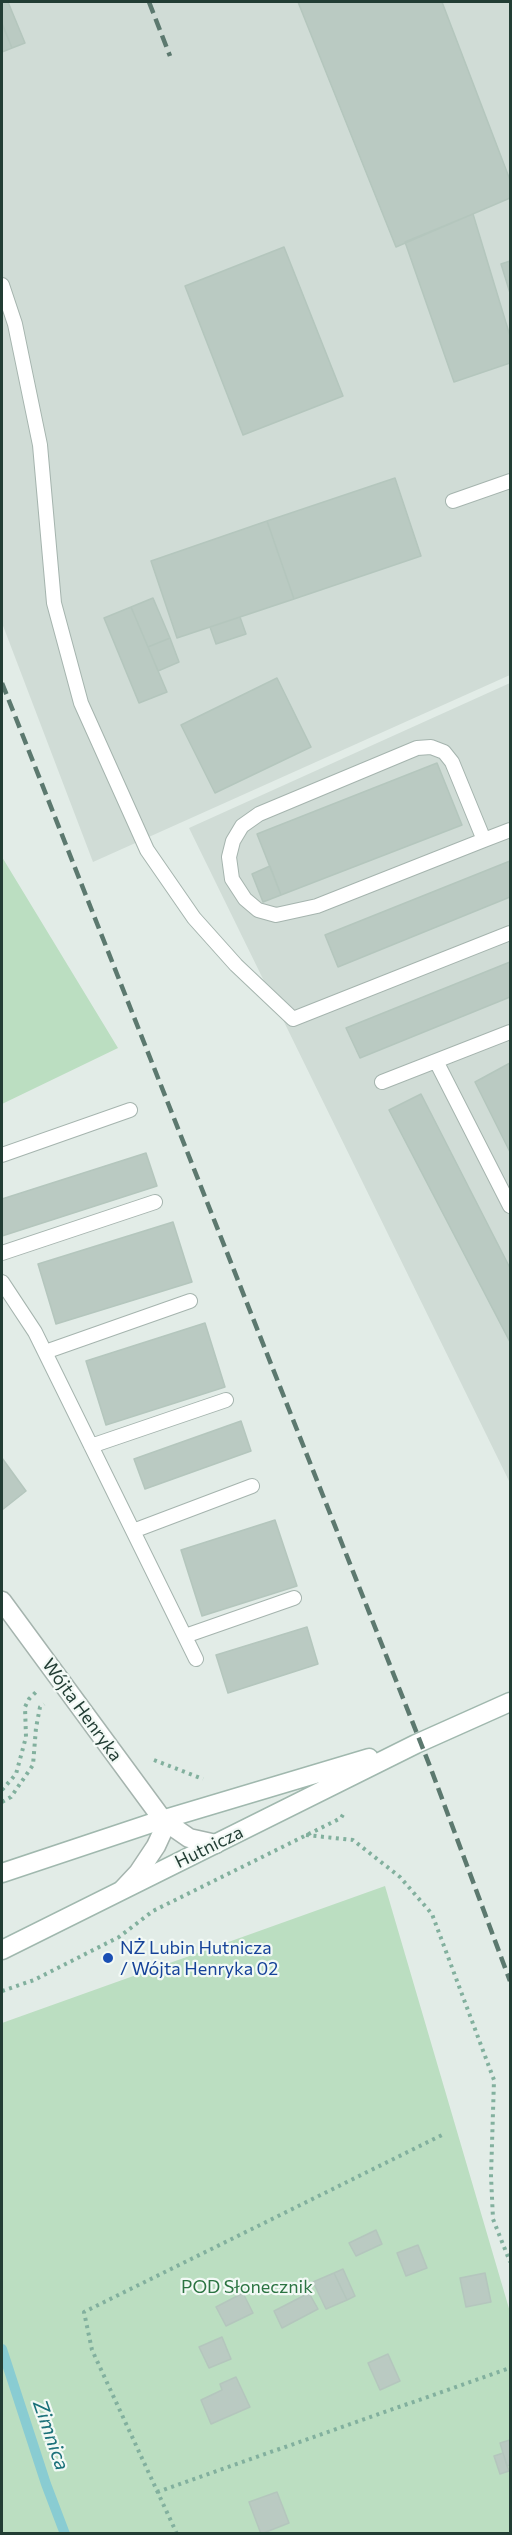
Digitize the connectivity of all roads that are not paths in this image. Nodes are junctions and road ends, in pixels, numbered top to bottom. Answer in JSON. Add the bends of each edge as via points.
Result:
{"nodes":[{"id":1,"x":2,"y":285,"type":"edge"},
{"id":2,"x":510,"y":481,"type":"edge"},
{"id":3,"x":453,"y":501,"type":"dead end"},
{"id":4,"x":510,"y":830,"type":"edge"},
{"id":5,"x":484,"y":840,"type":"junction"},
{"id":6,"x":510,"y":933,"type":"edge"},
{"id":7,"x":510,"y":1032,"type":"edge"},
{"id":8,"x":436,"y":1061,"type":"junction"},
{"id":9,"x":382,"y":1082,"type":"dead end"},
{"id":10,"x":130,"y":1110,"type":"dead end"},
{"id":11,"x":2,"y":1155,"type":"edge"},
{"id":12,"x":155,"y":1202,"type":"dead end"},
{"id":13,"x":510,"y":1206,"type":"edge"},
{"id":14,"x":2,"y":1253,"type":"edge"},
{"id":15,"x":2,"y":1282,"type":"edge"},
{"id":16,"x":190,"y":1301,"type":"dead end"},
{"id":17,"x":45,"y":1352,"type":"junction"},
{"id":18,"x":226,"y":1400,"type":"dead end"},
{"id":19,"x":91,"y":1446,"type":"junction"},
{"id":20,"x":252,"y":1485,"type":"dead end"},
{"id":21,"x":133,"y":1531,"type":"junction"},
{"id":22,"x":294,"y":1598,"type":"dead end"},
{"id":23,"x":2,"y":1601,"type":"edge"},
{"id":24,"x":185,"y":1636,"type":"junction"},
{"id":25,"x":196,"y":1659,"type":"dead end"},
{"id":26,"x":510,"y":1702,"type":"edge"},
{"id":27,"x":416,"y":1744,"type":"junction"},
{"id":28,"x":163,"y":1820,"type":"junction"},
{"id":29,"x":216,"y":1844,"type":"junction"},
{"id":30,"x":2,"y":1873,"type":"edge"},
{"id":31,"x":120,"y":1892,"type":"junction"},
{"id":32,"x":2,"y":1950,"type":"edge"}],
"edges":[{"from":1,"to":6,"type":"lane","via":[[15,324],[40,445],[54,603],[81,703],[147,850],[194,918],[293,1019]]},
{"from":2,"to":3,"type":"lane"},
{"from":4,"to":5,"type":"lane"},
{"from":5,"to":5,"type":"lane","via":[[317,906],[276,915],[258,910],[245,899],[232,879],[229,857],[242,826],[259,814],[417,748],[431,747],[444,752],[452,762]]},
{"from":7,"to":8,"type":"lane"},
{"from":8,"to":9,"type":"lane"},
{"from":8,"to":13,"type":"lane"},
{"from":10,"to":11,"type":"lane"},
{"from":12,"to":14,"type":"lane"},
{"from":15,"to":17,"type":"lane"},
{"from":16,"to":17,"type":"lane"},
{"from":17,"to":19,"type":"lane"},
{"from":18,"to":19,"type":"lane"},
{"from":19,"to":21,"type":"lane"},
{"from":20,"to":21,"type":"lane"},
{"from":21,"to":24,"type":"lane"},
{"from":22,"to":24,"type":"lane"},
{"from":23,"to":28,"type":"main road","name":"Wójta Henryka"},
{"from":24,"to":25,"type":"lane"},
{"from":26,"to":27,"type":"main road","name":"Hutnicza"},
{"from":27,"to":28,"type":"main road","name":"Hutnicza"},
{"from":27,"to":29,"type":"main road","name":"Hutnicza"},
{"from":28,"to":29,"type":"main road","name":"Wójta Henryka","via":[[189,1838]]},
{"from":28,"to":30,"type":"main road","name":"Hutnicza"},
{"from":28,"to":31,"type":"main road","via":[[156,1846]]},
{"from":29,"to":31,"type":"main road","name":"Hutnicza"},
{"from":31,"to":32,"type":"main road","name":"Hutnicza"}]}
